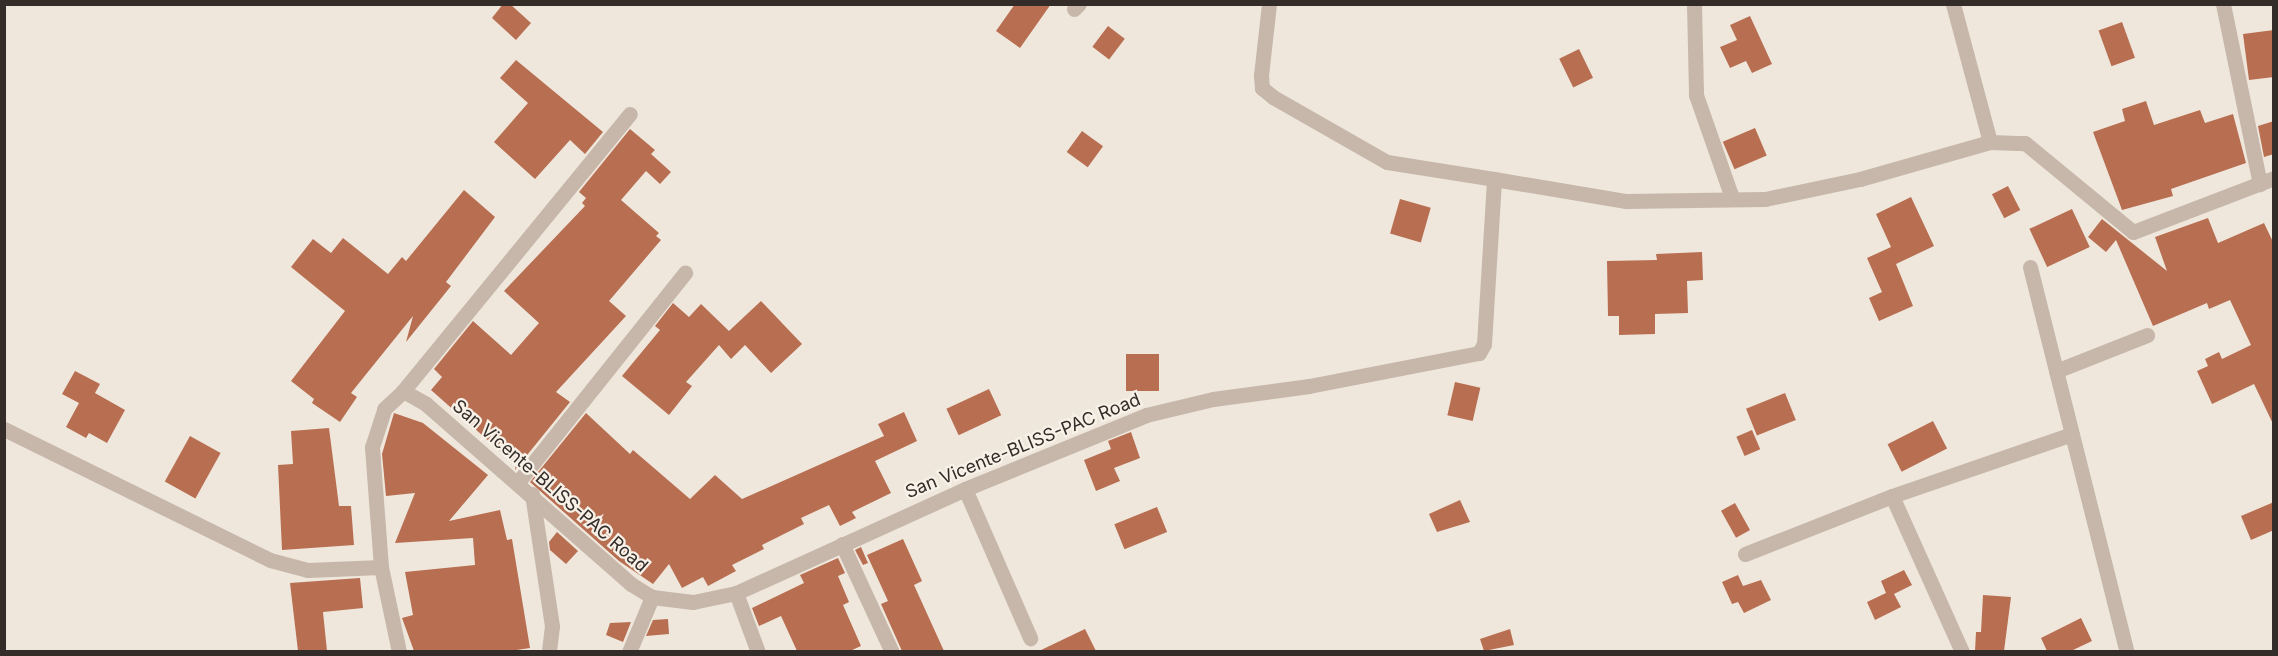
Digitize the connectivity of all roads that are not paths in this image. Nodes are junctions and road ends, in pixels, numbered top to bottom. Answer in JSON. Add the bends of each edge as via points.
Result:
{"nodes":[{"id":1,"x":1269,"y":4,"type":"edge"},
{"id":2,"x":1694,"y":4,"type":"edge"},
{"id":3,"x":1953,"y":4,"type":"edge"},
{"id":4,"x":2223,"y":4,"type":"edge"},
{"id":5,"x":630,"y":114,"type":"dead end"},
{"id":6,"x":1990,"y":142,"type":"junction"},
{"id":7,"x":1494,"y":179,"type":"junction"},
{"id":8,"x":2267,"y":181,"type":"edge"},
{"id":9,"x":1732,"y":198,"type":"junction"},
{"id":10,"x":2030,"y":267,"type":"dead end"},
{"id":11,"x":685,"y":273,"type":"dead end"},
{"id":12,"x":2147,"y":335,"type":"dead end"},
{"id":13,"x":2056,"y":371,"type":"junction"},
{"id":14,"x":404,"y":391,"type":"junction"},
{"id":15,"x":4,"y":429,"type":"edge"},
{"id":16,"x":2072,"y":434,"type":"junction"},
{"id":17,"x":518,"y":482,"type":"junction"},
{"id":18,"x":965,"y":489,"type":"junction"},
{"id":19,"x":532,"y":494,"type":"junction"},
{"id":20,"x":1892,"y":496,"type":"junction"},
{"id":21,"x":842,"y":544,"type":"junction"},
{"id":22,"x":1745,"y":554,"type":"dead end"},
{"id":23,"x":381,"y":567,"type":"junction"},
{"id":24,"x":736,"y":593,"type":"junction"},
{"id":25,"x":652,"y":597,"type":"junction"},
{"id":26,"x":1030,"y":638,"type":"dead end"},
{"id":27,"x":399,"y":651,"type":"edge"},
{"id":28,"x":549,"y":651,"type":"edge"},
{"id":29,"x":629,"y":651,"type":"edge"},
{"id":30,"x":758,"y":651,"type":"edge"},
{"id":31,"x":892,"y":651,"type":"edge"},
{"id":32,"x":1962,"y":651,"type":"edge"},
{"id":33,"x":2127,"y":651,"type":"edge"}],
"edges":[{"from":1,"to":7,"type":"street","via":[[1261,75],[1262,88],[1273,97],[1387,162]]},
{"from":2,"to":9,"type":"street","via":[[1696,95]]},
{"from":3,"to":6,"type":"street"},
{"from":4,"to":8,"type":"street"},
{"from":5,"to":14,"type":"street"},
{"from":6,"to":8,"type":"street","via":[[2025,143],[2133,232]]},
{"from":6,"to":9,"type":"street","via":[[1860,179],[1765,199]]},
{"from":7,"to":9,"type":"street","via":[[1626,201]]},
{"from":7,"to":18,"type":"street","name":"San Vicente-BLISS-PAC Road","via":[[1484,344],[1479,353],[1309,386],[1213,399],[1146,415]]},
{"from":10,"to":13,"type":"street"},
{"from":11,"to":17,"type":"street"},
{"from":12,"to":13,"type":"street"},
{"from":13,"to":16,"type":"street"},
{"from":14,"to":17,"type":"street","name":"San Vicente-BLISS-PAC Road","via":[[426,404]]},
{"from":14,"to":23,"type":"street","via":[[384,409],[372,447]]},
{"from":15,"to":23,"type":"street","via":[[270,560],[318,571]]},
{"from":16,"to":20,"type":"street"},
{"from":16,"to":33,"type":"street"},
{"from":17,"to":19,"type":"street","name":"San Vicente-BLISS-PAC Road"},
{"from":18,"to":21,"type":"street","name":"San Vicente-BLISS-PAC Road"},
{"from":18,"to":26,"type":"street"},
{"from":19,"to":25,"type":"street","name":"San Vicente-BLISS-PAC Road","via":[[631,584]]},
{"from":19,"to":28,"type":"street","via":[[552,626]]},
{"from":20,"to":22,"type":"street"},
{"from":20,"to":32,"type":"street"},
{"from":21,"to":24,"type":"street","name":"San Vicente-BLISS-PAC Road"},
{"from":21,"to":31,"type":"street"},
{"from":23,"to":27,"type":"street"},
{"from":24,"to":25,"type":"street","name":"San Vicente-BLISS-PAC Road","via":[[693,602]]},
{"from":24,"to":30,"type":"street"},
{"from":25,"to":29,"type":"street"}]}
